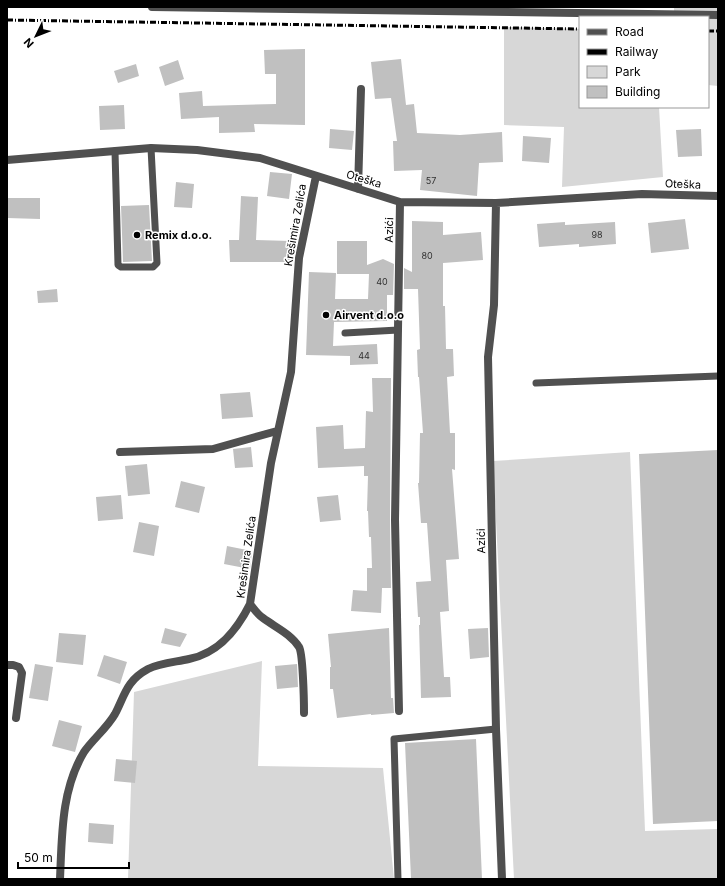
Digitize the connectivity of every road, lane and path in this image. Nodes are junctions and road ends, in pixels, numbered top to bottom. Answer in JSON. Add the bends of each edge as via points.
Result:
{"nodes":[{"id":1,"x":152,"y":7,"type":"edge"},
{"id":2,"x":209,"y":7,"type":"edge"},
{"id":3,"x":286,"y":8,"type":"edge"},
{"id":4,"x":351,"y":8,"type":"edge"},
{"id":5,"x":366,"y":8,"type":"edge"},
{"id":6,"x":422,"y":9,"type":"edge"},
{"id":7,"x":465,"y":9,"type":"edge"},
{"id":8,"x":521,"y":9,"type":"edge"},
{"id":9,"x":572,"y":10,"type":"edge"},
{"id":10,"x":625,"y":10,"type":"edge"},
{"id":11,"x":718,"y":15,"type":"edge"},
{"id":12,"x":361,"y":89,"type":"dead end"},
{"id":13,"x":151,"y":148,"type":"junction"},
{"id":14,"x":115,"y":151,"type":"junction"},
{"id":15,"x":7,"y":160,"type":"edge"},
{"id":16,"x":316,"y":176,"type":"junction"},
{"id":17,"x":358,"y":189,"type":"junction"},
{"id":18,"x":718,"y":196,"type":"edge"},
{"id":19,"x":400,"y":202,"type":"junction"},
{"id":20,"x":496,"y":203,"type":"junction"},
{"id":21,"x":398,"y":330,"type":"junction"},
{"id":22,"x":345,"y":333,"type":"dead end"},
{"id":23,"x":718,"y":376,"type":"edge"},
{"id":24,"x":536,"y":383,"type":"dead end"},
{"id":25,"x":277,"y":431,"type":"junction"},
{"id":26,"x":120,"y":452,"type":"dead end"},
{"id":27,"x":250,"y":604,"type":"junction"},
{"id":28,"x":7,"y":665,"type":"edge"},
{"id":29,"x":399,"y":711,"type":"dead end"},
{"id":30,"x":304,"y":712,"type":"dead end"},
{"id":31,"x":16,"y":718,"type":"dead end"},
{"id":32,"x":496,"y":729,"type":"junction"},
{"id":33,"x":60,"y":879,"type":"edge"},
{"id":34,"x":398,"y":879,"type":"edge"},
{"id":35,"x":502,"y":879,"type":"edge"}],
"edges":[{"from":1,"to":2,"type":"street"},
{"from":2,"to":3,"type":"street"},
{"from":3,"to":4,"type":"street"},
{"from":4,"to":5,"type":"street"},
{"from":5,"to":6,"type":"street"},
{"from":6,"to":7,"type":"street"},
{"from":7,"to":8,"type":"street"},
{"from":8,"to":9,"type":"street"},
{"from":9,"to":10,"type":"street"},
{"from":10,"to":11,"type":"street"},
{"from":12,"to":17,"type":"street"},
{"from":13,"to":14,"type":"street","name":"Oteška"},
{"from":13,"to":14,"type":"lane","via":[[157,263],[153,266],[118,265]]},
{"from":13,"to":16,"type":"street","name":"Oteška","via":[[196,150],[260,158]]},
{"from":14,"to":15,"type":"street","name":"Oteška"},
{"from":16,"to":17,"type":"street","name":"Oteška"},
{"from":16,"to":25,"type":"street","name":"Krešimira Zelića","via":[[299,258],[291,372]]},
{"from":17,"to":19,"type":"street","name":"Oteška"},
{"from":18,"to":20,"type":"street","name":"Oteška","via":[[642,194]]},
{"from":19,"to":20,"type":"street","name":"Oteška"},
{"from":19,"to":21,"type":"street","name":"Azići"},
{"from":20,"to":32,"type":"street","name":"Azići","via":[[494,305],[488,357]]},
{"from":21,"to":22,"type":"lane"},
{"from":21,"to":29,"type":"street","name":"Azići","via":[[395,520]]},
{"from":23,"to":24,"type":"lane"},
{"from":25,"to":26,"type":"street","via":[[213,449]]},
{"from":25,"to":27,"type":"street","name":"Krešimira Zelića"},
{"from":27,"to":30,"type":"street","via":[[262,618],[294,640],[300,649]]},
{"from":27,"to":33,"type":"street","name":"Krešimira Zelića","via":[[242,621],[217,647],[191,659],[150,668],[128,685],[114,715],[84,752],[73,775],[64,810]]},
{"from":28,"to":31,"type":"street","via":[[19,667],[22,673]]},
{"from":32,"to":34,"type":"lane","via":[[394,739]]},
{"from":32,"to":35,"type":"street","name":"Azići"}]}
